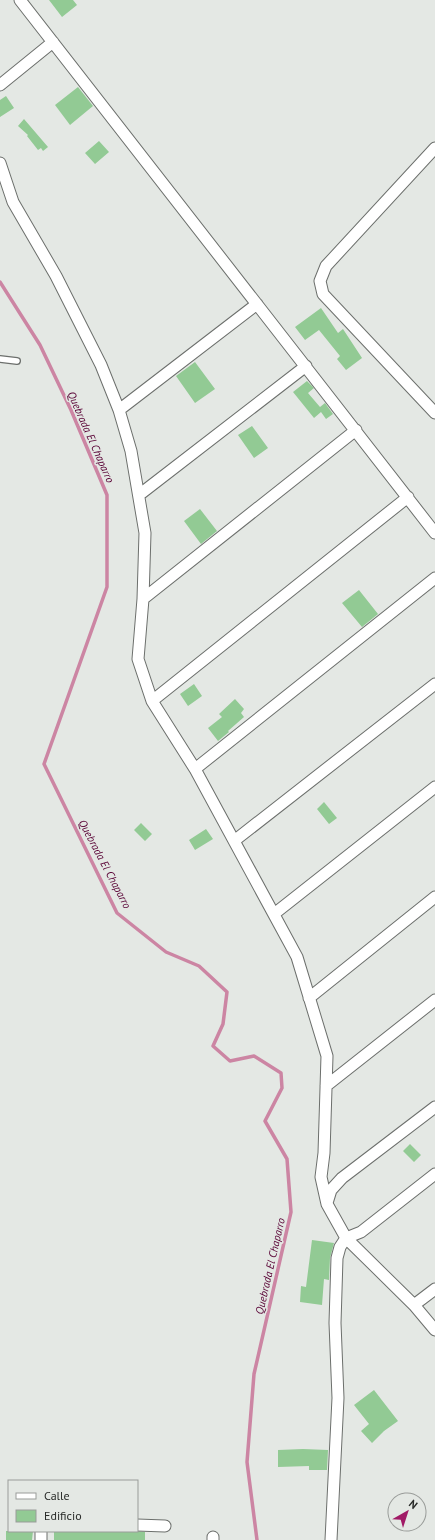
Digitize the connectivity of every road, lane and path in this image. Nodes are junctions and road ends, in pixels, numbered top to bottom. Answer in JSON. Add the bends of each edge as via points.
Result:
{"nodes":[{"id":1,"x":20,"y":0,"type":"edge"},
{"id":2,"x":53,"y":42,"type":"junction"},
{"id":3,"x":0,"y":85,"type":"edge"},
{"id":4,"x":435,"y":148,"type":"edge"},
{"id":5,"x":0,"y":163,"type":"edge"},
{"id":6,"x":257,"y":304,"type":"junction"},
{"id":7,"x":0,"y":359,"type":"edge"},
{"id":8,"x":17,"y":361,"type":"dead end"},
{"id":9,"x":306,"y":366,"type":"junction"},
{"id":10,"x":119,"y":410,"type":"junction"},
{"id":11,"x":435,"y":413,"type":"edge"},
{"id":12,"x":356,"y":430,"type":"junction"},
{"id":13,"x":139,"y":495,"type":"junction"},
{"id":14,"x":408,"y":497,"type":"junction"},
{"id":15,"x":435,"y":533,"type":"edge"},
{"id":16,"x":435,"y":578,"type":"edge"},
{"id":17,"x":143,"y":599,"type":"junction"},
{"id":18,"x":435,"y":684,"type":"edge"},
{"id":19,"x":152,"y":701,"type":"junction"},
{"id":20,"x":195,"y":769,"type":"junction"},
{"id":21,"x":435,"y":787,"type":"edge"},
{"id":22,"x":234,"y":841,"type":"junction"},
{"id":23,"x":435,"y":897,"type":"edge"},
{"id":24,"x":274,"y":914,"type":"junction"},
{"id":25,"x":309,"y":998,"type":"junction"},
{"id":26,"x":435,"y":1000,"type":"edge"},
{"id":27,"x":326,"y":1086,"type":"junction"},
{"id":28,"x":435,"y":1107,"type":"edge"},
{"id":29,"x":435,"y":1174,"type":"edge"},
{"id":30,"x":327,"y":1204,"type":"junction"},
{"id":31,"x":346,"y":1238,"type":"junction"},
{"id":32,"x":435,"y":1289,"type":"edge"},
{"id":33,"x":414,"y":1305,"type":"junction"},
{"id":34,"x":435,"y":1330,"type":"edge"},
{"id":35,"x":138,"y":1525,"type":"edge"},
{"id":36,"x":165,"y":1526,"type":"dead end"},
{"id":37,"x":331,"y":1540,"type":"edge"}],
"edges":[{"from":1,"to":2,"type":"street"},
{"from":2,"to":3,"type":"street"},
{"from":2,"to":6,"type":"street"},
{"from":4,"to":11,"type":"street","via":[[326,266],[320,281],[323,294]]},
{"from":5,"to":10,"type":"street","via":[[13,202],[56,276],[102,365]]},
{"from":6,"to":9,"type":"street"},
{"from":6,"to":10,"type":"street"},
{"from":7,"to":8,"type":"lane"},
{"from":9,"to":12,"type":"street"},
{"from":9,"to":13,"type":"street"},
{"from":10,"to":13,"type":"street","via":[[132,451]]},
{"from":12,"to":14,"type":"street"},
{"from":12,"to":17,"type":"street"},
{"from":13,"to":17,"type":"street","via":[[145,533]]},
{"from":14,"to":15,"type":"street"},
{"from":14,"to":19,"type":"street"},
{"from":16,"to":20,"type":"street"},
{"from":17,"to":19,"type":"street","via":[[138,659]]},
{"from":18,"to":22,"type":"street"},
{"from":19,"to":20,"type":"street"},
{"from":20,"to":22,"type":"street"},
{"from":21,"to":24,"type":"street"},
{"from":22,"to":24,"type":"street"},
{"from":23,"to":25,"type":"street"},
{"from":24,"to":25,"type":"street","via":[[296,957]]},
{"from":25,"to":27,"type":"street","via":[[327,1056]]},
{"from":26,"to":27,"type":"street"},
{"from":27,"to":30,"type":"street","via":[[321,1177]]},
{"from":28,"to":30,"type":"street","via":[[342,1178],[331,1190]]},
{"from":29,"to":31,"type":"street","via":[[361,1232]]},
{"from":30,"to":31,"type":"street"},
{"from":31,"to":33,"type":"street"},
{"from":31,"to":37,"type":"street","via":[[337,1258],[335,1323],[338,1398]]},
{"from":32,"to":33,"type":"street"},
{"from":33,"to":34,"type":"street"},
{"from":35,"to":36,"type":"street"}]}
